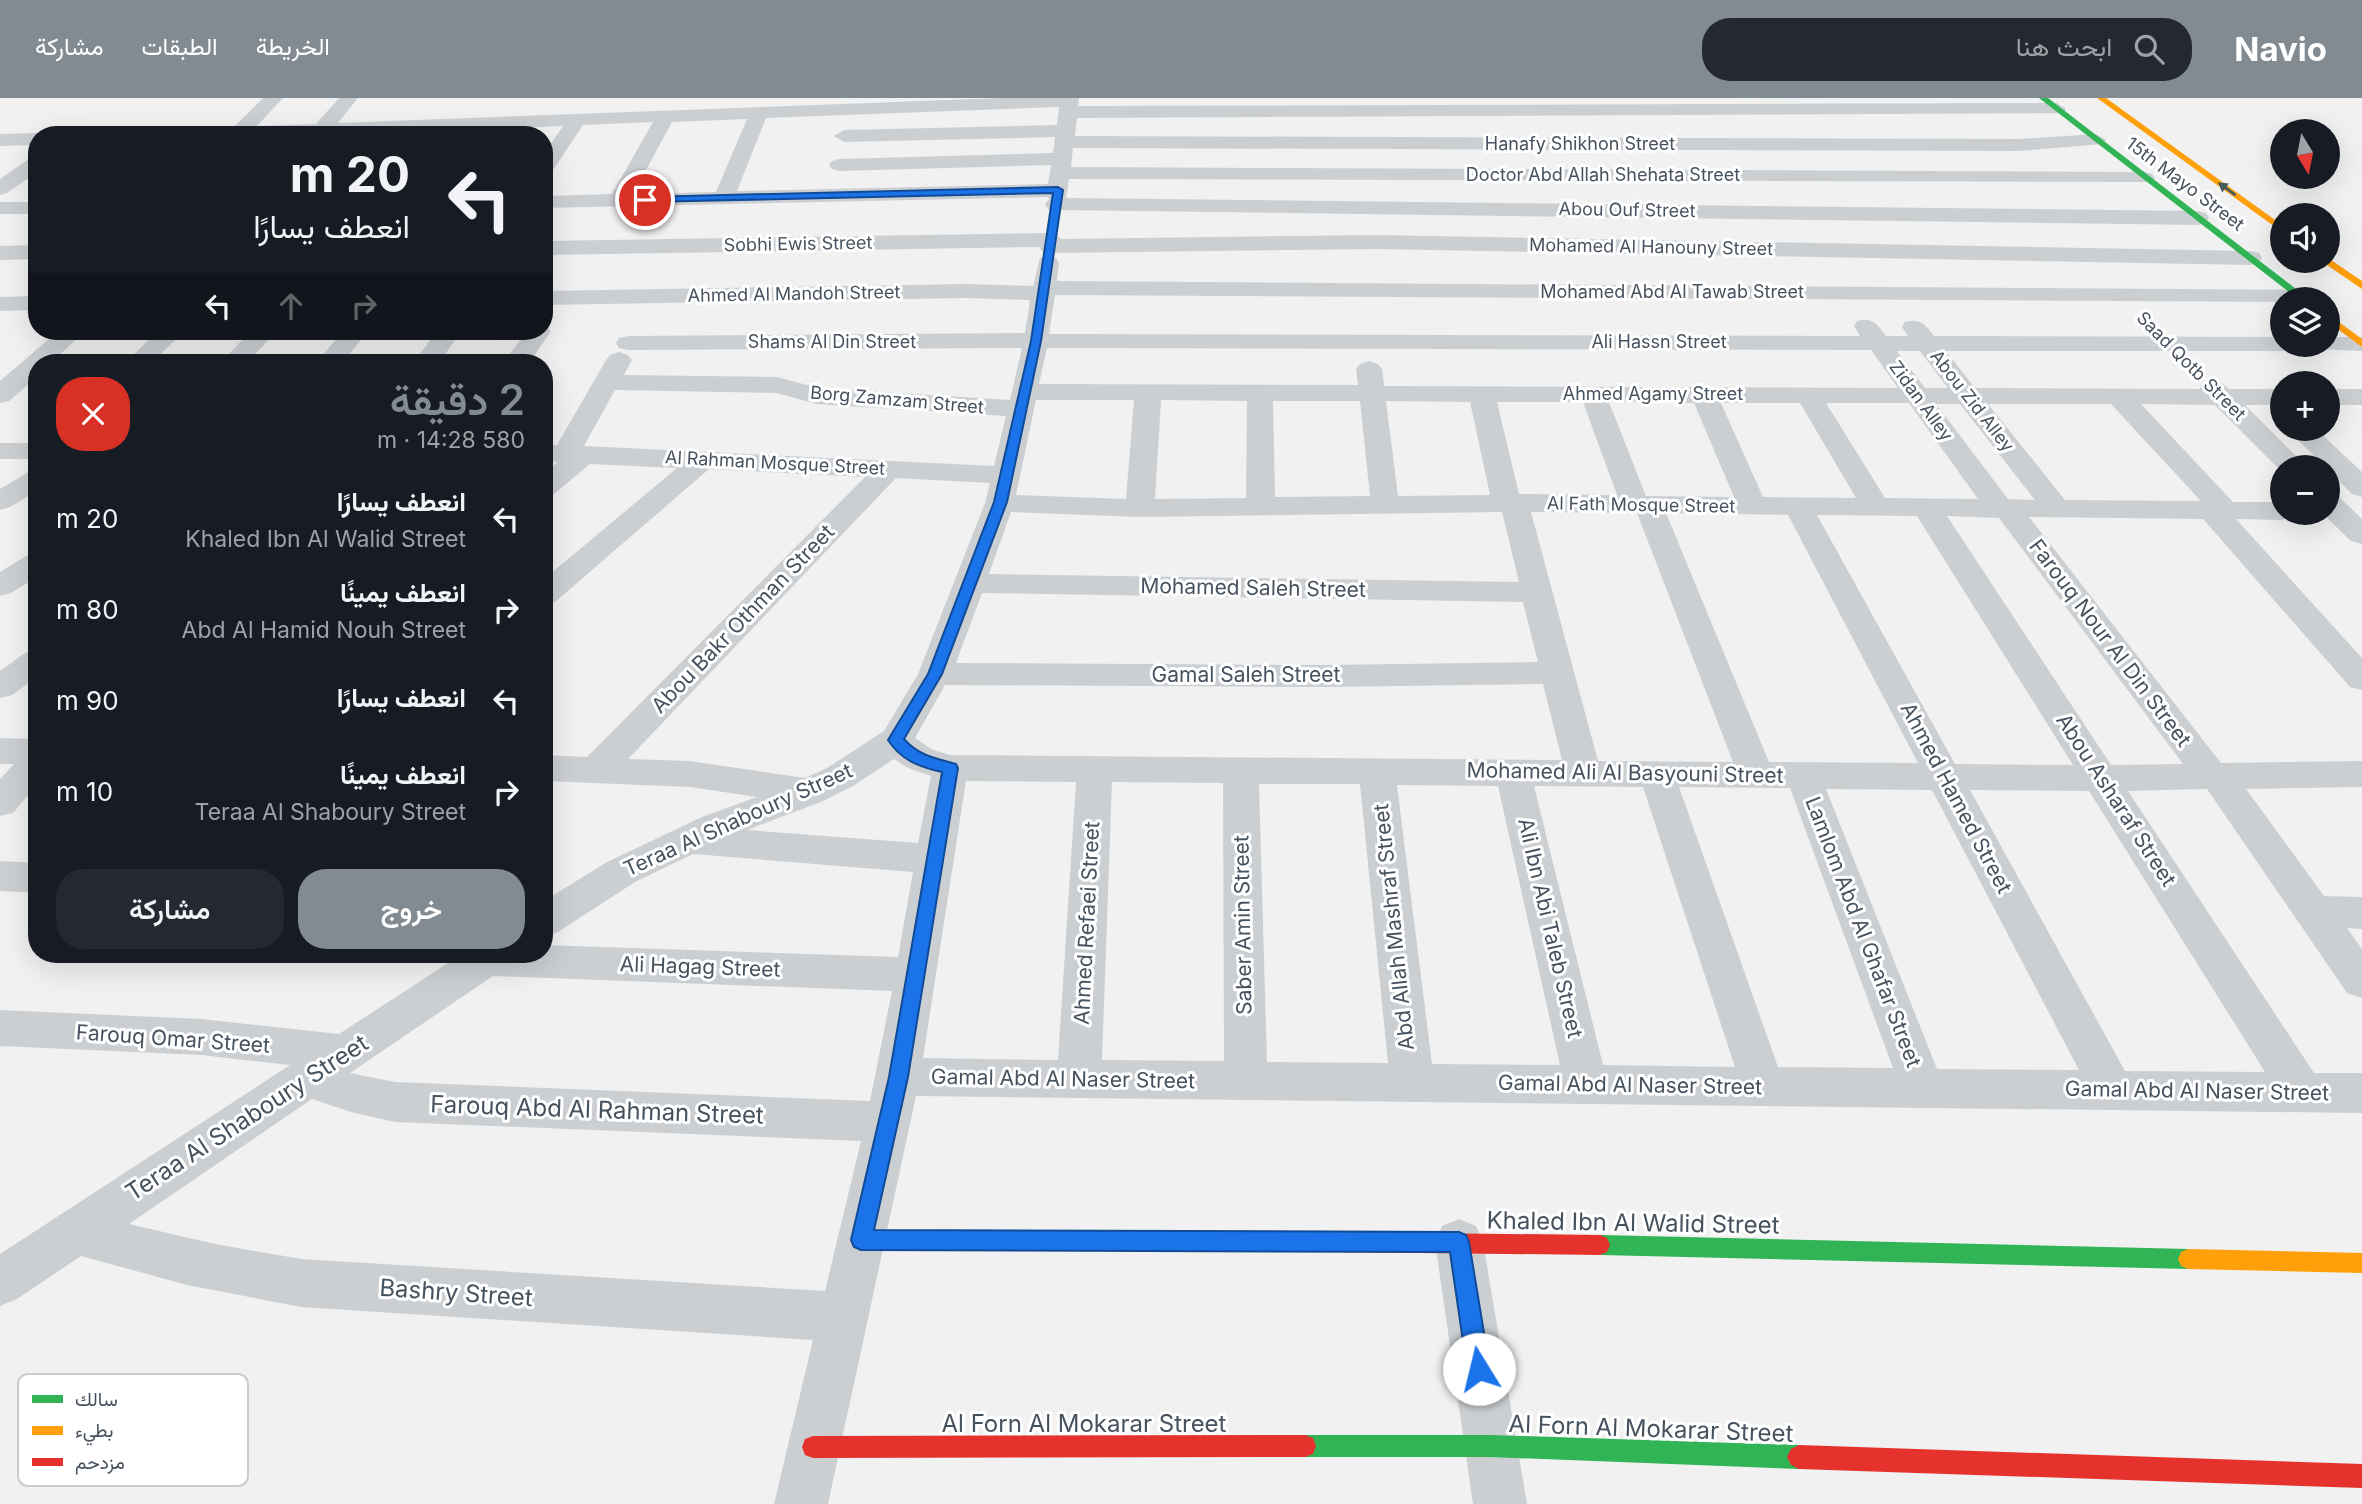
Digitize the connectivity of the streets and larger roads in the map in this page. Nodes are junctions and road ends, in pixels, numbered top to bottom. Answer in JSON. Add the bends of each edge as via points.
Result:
{"nodes":[{"id":1,"x":274,"y":98,"type":"edge"},
{"id":2,"x":349,"y":98,"type":"edge"},
{"id":3,"x":596,"y":98,"type":"edge"},
{"id":4,"x":679,"y":98,"type":"edge"},
{"id":5,"x":2101,"y":98,"type":"edge"},
{"id":6,"x":907,"y":102,"type":"edge"},
{"id":7,"x":1462,"y":104,"type":"edge"},
{"id":8,"x":2050,"y":104,"type":"edge"},
{"id":9,"x":838,"y":105,"type":"edge"},
{"id":10,"x":502,"y":107,"type":"dead end"},
{"id":11,"x":758,"y":107,"type":"edge"},
{"id":12,"x":426,"y":108,"type":"dead end"},
{"id":13,"x":668,"y":116,"type":"junction"},
{"id":14,"x":580,"y":120,"type":"junction"},
{"id":15,"x":246,"y":126,"type":"edge"},
{"id":16,"x":325,"y":126,"type":"edge"},
{"id":17,"x":412,"y":126,"type":"edge"},
{"id":18,"x":488,"y":126,"type":"edge"},
{"id":19,"x":523,"y":126,"type":"edge"},
{"id":20,"x":844,"y":136,"type":"junction"},
{"id":21,"x":28,"y":139,"type":"edge"},
{"id":22,"x":0,"y":140,"type":"edge"},
{"id":23,"x":2096,"y":140,"type":"junction"},
{"id":24,"x":1477,"y":144,"type":"junction"},
{"id":25,"x":1064,"y":146,"type":"edge"},
{"id":26,"x":553,"y":157,"type":"edge"},
{"id":27,"x":839,"y":164,"type":"junction"},
{"id":28,"x":28,"y":169,"type":"edge"},
{"id":29,"x":1488,"y":174,"type":"junction"},
{"id":30,"x":2145,"y":178,"type":"junction"},
{"id":31,"x":0,"y":189,"type":"edge"},
{"id":32,"x":833,"y":195,"type":"junction"},
{"id":33,"x":724,"y":198,"type":"junction"},
{"id":34,"x":619,"y":200,"type":"junction"},
{"id":35,"x":553,"y":202,"type":"edge"},
{"id":36,"x":0,"y":208,"type":"edge"},
{"id":37,"x":28,"y":208,"type":"edge"},
{"id":38,"x":1501,"y":208,"type":"junction"},
{"id":39,"x":2198,"y":218,"type":"junction"},
{"id":40,"x":2270,"y":220,"type":"edge"},
{"id":41,"x":1051,"y":243,"type":"junction"},
{"id":42,"x":553,"y":248,"type":"edge"},
{"id":43,"x":28,"y":251,"type":"edge"},
{"id":44,"x":0,"y":253,"type":"edge"},
{"id":45,"x":2251,"y":258,"type":"junction"},
{"id":46,"x":2340,"y":270,"type":"edge"},
{"id":47,"x":2362,"y":286,"type":"edge"},
{"id":48,"x":2288,"y":287,"type":"edge"},
{"id":49,"x":1044,"y":291,"type":"junction"},
{"id":50,"x":1471,"y":291,"type":"junction"},
{"id":51,"x":1842,"y":293,"type":"junction"},
{"id":52,"x":1888,"y":293,"type":"junction"},
{"id":53,"x":2118,"y":294,"type":"junction"},
{"id":54,"x":2162,"y":295,"type":"junction"},
{"id":55,"x":654,"y":297,"type":"junction"},
{"id":56,"x":2270,"y":297,"type":"edge"},
{"id":57,"x":553,"y":298,"type":"edge"},
{"id":58,"x":28,"y":304,"type":"edge"},
{"id":59,"x":2,"y":306,"type":"edge"},
{"id":60,"x":2340,"y":327,"type":"edge"},
{"id":61,"x":63,"y":340,"type":"edge"},
{"id":62,"x":162,"y":340,"type":"edge"},
{"id":63,"x":256,"y":340,"type":"edge"},
{"id":64,"x":348,"y":340,"type":"edge"},
{"id":65,"x":1036,"y":341,"type":"junction"},
{"id":66,"x":1365,"y":341,"type":"junction"},
{"id":67,"x":1484,"y":342,"type":"junction"},
{"id":68,"x":1877,"y":342,"type":"junction"},
{"id":69,"x":1926,"y":342,"type":"junction"},
{"id":70,"x":628,"y":343,"type":"junction"},
{"id":71,"x":2168,"y":343,"type":"junction"},
{"id":72,"x":2212,"y":343,"type":"junction"},
{"id":73,"x":2270,"y":344,"type":"edge"},
{"id":74,"x":2340,"y":344,"type":"edge"},
{"id":75,"x":2362,"y":344,"type":"edge"},
{"id":76,"x":46,"y":354,"type":"edge"},
{"id":77,"x":148,"y":354,"type":"edge"},
{"id":78,"x":242,"y":354,"type":"edge"},
{"id":79,"x":337,"y":354,"type":"edge"},
{"id":80,"x":28,"y":370,"type":"edge"},
{"id":81,"x":606,"y":382,"type":"junction"},
{"id":82,"x":1148,"y":392,"type":"junction"},
{"id":83,"x":1260,"y":393,"type":"junction"},
{"id":84,"x":1372,"y":393,"type":"junction"},
{"id":85,"x":1482,"y":394,"type":"junction"},
{"id":86,"x":1593,"y":394,"type":"junction"},
{"id":87,"x":0,"y":395,"type":"edge"},
{"id":88,"x":1704,"y":395,"type":"junction"},
{"id":89,"x":1808,"y":395,"type":"junction"},
{"id":90,"x":1917,"y":396,"type":"junction"},
{"id":91,"x":1968,"y":396,"type":"junction"},
{"id":92,"x":2118,"y":396,"type":"junction"},
{"id":93,"x":2270,"y":396,"type":"edge"},
{"id":94,"x":2222,"y":397,"type":"junction"},
{"id":95,"x":2340,"y":397,"type":"edge"},
{"id":96,"x":2362,"y":397,"type":"edge"},
{"id":97,"x":1023,"y":401,"type":"junction"},
{"id":98,"x":2270,"y":401,"type":"edge"},
{"id":99,"x":2313,"y":441,"type":"edge"},
{"id":100,"x":28,"y":451,"type":"edge"},
{"id":101,"x":0,"y":452,"type":"edge"},
{"id":102,"x":565,"y":453,"type":"edge"},
{"id":103,"x":2281,"y":455,"type":"edge"},
{"id":104,"x":703,"y":460,"type":"junction"},
{"id":105,"x":890,"y":468,"type":"junction"},
{"id":106,"x":553,"y":473,"type":"edge"},
{"id":107,"x":28,"y":484,"type":"edge"},
{"id":108,"x":2362,"y":488,"type":"edge"},
{"id":109,"x":1003,"y":489,"type":"junction"},
{"id":110,"x":0,"y":501,"type":"edge"},
{"id":111,"x":1510,"y":503,"type":"junction"},
{"id":112,"x":1385,"y":504,"type":"junction"},
{"id":113,"x":1641,"y":505,"type":"junction"},
{"id":114,"x":1753,"y":506,"type":"junction"},
{"id":115,"x":1798,"y":506,"type":"junction"},
{"id":116,"x":1261,"y":507,"type":"junction"},
{"id":117,"x":1876,"y":507,"type":"junction"},
{"id":118,"x":1140,"y":508,"type":"junction"},
{"id":119,"x":1927,"y":508,"type":"junction"},
{"id":120,"x":2004,"y":509,"type":"junction"},
{"id":121,"x":2057,"y":509,"type":"junction"},
{"id":122,"x":2340,"y":510,"type":"edge"},
{"id":123,"x":2219,"y":511,"type":"junction"},
{"id":124,"x":2270,"y":511,"type":"edge"},
{"id":125,"x":2362,"y":535,"type":"edge"},
{"id":126,"x":28,"y":569,"type":"edge"},
{"id":127,"x":970,"y":583,"type":"junction"},
{"id":128,"x":0,"y":586,"type":"edge"},
{"id":129,"x":553,"y":588,"type":"edge"},
{"id":130,"x":1537,"y":592,"type":"junction"},
{"id":131,"x":28,"y":667,"type":"edge"},
{"id":132,"x":1557,"y":673,"type":"junction"},
{"id":133,"x":935,"y":674,"type":"junction"},
{"id":134,"x":2362,"y":679,"type":"edge"},
{"id":135,"x":0,"y":687,"type":"edge"},
{"id":136,"x":896,"y":740,"type":"junction"},
{"id":137,"x":0,"y":751,"type":"edge"},
{"id":138,"x":28,"y":752,"type":"edge"},
{"id":139,"x":553,"y":768,"type":"edge"},
{"id":140,"x":950,"y":768,"type":"junction"},
{"id":141,"x":1095,"y":768,"type":"junction"},
{"id":142,"x":1241,"y":769,"type":"junction"},
{"id":143,"x":596,"y":770,"type":"junction"},
{"id":144,"x":28,"y":771,"type":"edge"},
{"id":145,"x":1377,"y":771,"type":"junction"},
{"id":146,"x":1513,"y":772,"type":"junction"},
{"id":147,"x":1583,"y":773,"type":"junction"},
{"id":148,"x":1656,"y":773,"type":"junction"},
{"id":149,"x":1756,"y":774,"type":"junction"},
{"id":150,"x":2362,"y":774,"type":"edge"},
{"id":151,"x":1803,"y":775,"type":"junction"},
{"id":152,"x":1944,"y":776,"type":"junction"},
{"id":153,"x":2214,"y":777,"type":"junction"},
{"id":154,"x":2102,"y":778,"type":"junction"},
{"id":155,"x":808,"y":793,"type":"junction"},
{"id":156,"x":0,"y":803,"type":"edge"},
{"id":157,"x":688,"y":840,"type":"junction"},
{"id":158,"x":935,"y":859,"type":"junction"},
{"id":159,"x":0,"y":876,"type":"edge"},
{"id":160,"x":28,"y":878,"type":"edge"},
{"id":161,"x":2312,"y":911,"type":"junction"},
{"id":162,"x":2362,"y":912,"type":"edge"},
{"id":163,"x":553,"y":915,"type":"edge"},
{"id":164,"x":553,"y":960,"type":"edge"},
{"id":165,"x":480,"y":963,"type":"edge"},
{"id":166,"x":915,"y":975,"type":"junction"},
{"id":167,"x":2362,"y":981,"type":"edge"},
{"id":168,"x":0,"y":1028,"type":"edge"},
{"id":169,"x":346,"y":1053,"type":"junction"},
{"id":170,"x":898,"y":1077,"type":"junction"},
{"id":171,"x":309,"y":1078,"type":"junction"},
{"id":172,"x":1079,"y":1079,"type":"junction"},
{"id":173,"x":1246,"y":1081,"type":"junction"},
{"id":174,"x":1412,"y":1083,"type":"junction"},
{"id":175,"x":1586,"y":1085,"type":"junction"},
{"id":176,"x":1763,"y":1086,"type":"junction"},
{"id":177,"x":1923,"y":1088,"type":"junction"},
{"id":178,"x":2113,"y":1090,"type":"junction"},
{"id":179,"x":2302,"y":1093,"type":"junction"},
{"id":180,"x":2362,"y":1093,"type":"edge"},
{"id":181,"x":888,"y":1122,"type":"junction"},
{"id":182,"x":74,"y":1231,"type":"junction"},
{"id":183,"x":861,"y":1240,"type":"junction"},
{"id":184,"x":1459,"y":1242,"type":"junction"},
{"id":185,"x":2362,"y":1263,"type":"edge"},
{"id":186,"x":0,"y":1282,"type":"edge"},
{"id":187,"x":843,"y":1317,"type":"junction"},
{"id":188,"x":1490,"y":1446,"type":"junction"},
{"id":189,"x":813,"y":1447,"type":"junction"},
{"id":190,"x":2362,"y":1476,"type":"edge"},
{"id":191,"x":801,"y":1504,"type":"edge"},
{"id":192,"x":1500,"y":1504,"type":"edge"}],
"edges":[{"from":1,"to":15,"type":"street"},
{"from":2,"to":16,"type":"street"},
{"from":3,"to":14,"type":"street"},
{"from":4,"to":13,"type":"street"},
{"from":40,"to":5,"type":"street","name":"15th Mayo Street","one_way":true},
{"from":6,"to":9,"type":"street"},
{"from":6,"to":25,"type":"street"},
{"from":7,"to":8,"type":"street"},
{"from":7,"to":24,"type":"street"},
{"from":7,"to":25,"type":"street"},
{"from":8,"to":23,"type":"street","name":"15th Mayo Street"},
{"from":9,"to":11,"type":"street"},
{"from":9,"to":20,"type":"street"},
{"from":10,"to":18,"type":"street"},
{"from":11,"to":13,"type":"street"},
{"from":11,"to":33,"type":"street"},
{"from":12,"to":17,"type":"street"},
{"from":13,"to":14,"type":"street"},
{"from":13,"to":34,"type":"street"},
{"from":14,"to":19,"type":"street"},
{"from":14,"to":26,"type":"street"},
{"from":20,"to":25,"type":"street"},
{"from":20,"to":27,"type":"street"},
{"from":21,"to":22,"type":"street"},
{"from":23,"to":24,"type":"street","name":"Hanafy Shikhon Street","via":[[2020,145]]},
{"from":23,"to":30,"type":"street","name":"15th Mayo Street"},
{"from":24,"to":25,"type":"street","name":"Hanafy Shikhon Street"},
{"from":24,"to":29,"type":"street"},
{"from":25,"to":27,"type":"street"},
{"from":25,"to":29,"type":"street","name":"Doctor Abd Allah Shehata Street"},
{"from":25,"to":32,"type":"street"},
{"from":25,"to":38,"type":"street","name":"Abou Ouf Street"},
{"from":25,"to":41,"type":"street","name":"Teraa Al Shaboury Street"},
{"from":27,"to":32,"type":"street"},
{"from":28,"to":31,"type":"street"},
{"from":29,"to":30,"type":"street","name":"Doctor Abd Allah Shehata Street"},
{"from":29,"to":38,"type":"street"},
{"from":30,"to":39,"type":"street","name":"15th Mayo Street"},
{"from":32,"to":33,"type":"street"},
{"from":33,"to":34,"type":"street"},
{"from":34,"to":35,"type":"street"},
{"from":36,"to":37,"type":"street"},
{"from":38,"to":39,"type":"street","name":"Abou Ouf Street"},
{"from":39,"to":45,"type":"street","name":"15th Mayo Street"},
{"from":41,"to":42,"type":"street","name":"Sobhi Ewis Street"},
{"from":41,"to":45,"type":"street","name":"Mohamed Al Hanouny Street","via":[[1376,242]]},
{"from":41,"to":49,"type":"street","name":"Teraa Al Shaboury Street"},
{"from":43,"to":44,"type":"street"},
{"from":45,"to":48,"type":"street","name":"15th Mayo Street"},
{"from":46,"to":47,"type":"street"},
{"from":49,"to":50,"type":"street","name":"Mohamed Abd Al Tawab Street"},
{"from":49,"to":55,"type":"street","name":"Ahmed Al Mandoh Street"},
{"from":49,"to":65,"type":"street","name":"Teraa Al Shaboury Street"},
{"from":50,"to":51,"type":"street","name":"Mohamed Abd Al Tawab Street"},
{"from":50,"to":67,"type":"street"},
{"from":51,"to":52,"type":"street","name":"Mohamed Abd Al Tawab Street"},
{"from":51,"to":68,"type":"street","name":"Zidan Alley"},
{"from":52,"to":53,"type":"street","name":"Mohamed Abd Al Tawab Street"},
{"from":52,"to":69,"type":"street","name":"Abou Zid Alley"},
{"from":53,"to":54,"type":"street","name":"Mohamed Abd Al Tawab Street"},
{"from":53,"to":71,"type":"street","name":"Saad Qotb Street"},
{"from":54,"to":56,"type":"street","name":"Mohamed Abd Al Tawab Street"},
{"from":54,"to":72,"type":"street"},
{"from":55,"to":57,"type":"street","name":"Ahmed Al Mandoh Street"},
{"from":55,"to":70,"type":"street"},
{"from":58,"to":59,"type":"street"},
{"from":60,"to":75,"type":"street"},
{"from":61,"to":76,"type":"street"},
{"from":62,"to":77,"type":"street"},
{"from":63,"to":78,"type":"street"},
{"from":64,"to":79,"type":"street"},
{"from":65,"to":66,"type":"street","name":"Ali Hassn Street"},
{"from":65,"to":70,"type":"street","name":"Shams Al Din Street"},
{"from":65,"to":97,"type":"street","name":"Teraa Al Shaboury Street"},
{"from":66,"to":67,"type":"street","name":"Ali Hassn Street"},
{"from":66,"to":84,"type":"street"},
{"from":67,"to":68,"type":"street","name":"Ali Hassn Street"},
{"from":68,"to":69,"type":"street","name":"Ali Hassn Street"},
{"from":68,"to":90,"type":"street","name":"Zidan Alley"},
{"from":69,"to":71,"type":"street","name":"Ali Hassn Street"},
{"from":69,"to":91,"type":"street","name":"Abou Zid Alley"},
{"from":70,"to":81,"type":"street"},
{"from":71,"to":72,"type":"street","name":"Ali Hassn Street"},
{"from":71,"to":94,"type":"street","name":"Saad Qotb Street"},
{"from":72,"to":73,"type":"street","name":"Ali Hassn Street"},
{"from":72,"to":93,"type":"street"},
{"from":74,"to":75,"type":"street"},
{"from":80,"to":87,"type":"street"},
{"from":81,"to":97,"type":"street","name":"Borg Zamzam Street","via":[[777,384],[817,396]]},
{"from":81,"to":102,"type":"street"},
{"from":82,"to":83,"type":"street","name":"Ahmed Agamy Street"},
{"from":82,"to":97,"type":"street","name":"Ahmed Agamy Street"},
{"from":82,"to":118,"type":"street"},
{"from":83,"to":84,"type":"street","name":"Ahmed Agamy Street"},
{"from":83,"to":116,"type":"street"},
{"from":84,"to":85,"type":"street","name":"Ahmed Agamy Street"},
{"from":84,"to":112,"type":"street"},
{"from":85,"to":86,"type":"street","name":"Ahmed Agamy Street"},
{"from":85,"to":111,"type":"street"},
{"from":86,"to":88,"type":"street","name":"Ahmed Agamy Street"},
{"from":86,"to":113,"type":"street"},
{"from":88,"to":89,"type":"street","name":"Ahmed Agamy Street"},
{"from":88,"to":114,"type":"street"},
{"from":89,"to":90,"type":"street","name":"Ahmed Agamy Street"},
{"from":89,"to":117,"type":"street"},
{"from":90,"to":91,"type":"street","name":"Ahmed Agamy Street"},
{"from":90,"to":120,"type":"street","name":"Zidan Alley"},
{"from":91,"to":92,"type":"street","name":"Ahmed Agamy Street"},
{"from":91,"to":121,"type":"street","name":"Abou Zid Alley"},
{"from":92,"to":94,"type":"street","name":"Ahmed Agamy Street"},
{"from":92,"to":123,"type":"street"},
{"from":94,"to":98,"type":"street","name":"Ahmed Agamy Street"},
{"from":94,"to":103,"type":"street","name":"Saad Qotb Street"},
{"from":95,"to":96,"type":"street"},
{"from":97,"to":109,"type":"street","name":"Teraa Al Shaboury Street"},
{"from":99,"to":108,"type":"street"},
{"from":100,"to":101,"type":"street"},
{"from":102,"to":104,"type":"street","name":"Al Rahman Mosque Street"},
{"from":102,"to":106,"type":"street"},
{"from":104,"to":105,"type":"street","name":"Al Rahman Mosque Street"},
{"from":104,"to":129,"type":"street"},
{"from":105,"to":109,"type":"street","name":"Al Rahman Mosque Street"},
{"from":105,"to":143,"type":"street","name":"Abou Bakr Othman Street"},
{"from":107,"to":110,"type":"street"},
{"from":109,"to":118,"type":"street","name":"Al Fath Mosque Street"},
{"from":109,"to":127,"type":"street","name":"Teraa Al Shaboury Street"},
{"from":111,"to":112,"type":"street","name":"Al Fath Mosque Street"},
{"from":111,"to":113,"type":"street","name":"Al Fath Mosque Street"},
{"from":111,"to":130,"type":"street"},
{"from":112,"to":116,"type":"street","name":"Al Fath Mosque Street"},
{"from":113,"to":114,"type":"street","name":"Al Fath Mosque Street"},
{"from":113,"to":149,"type":"street"},
{"from":114,"to":115,"type":"street","name":"Al Fath Mosque Street"},
{"from":115,"to":117,"type":"street","name":"Al Fath Mosque Street"},
{"from":115,"to":152,"type":"street","name":"Ahmed Hamed Street"},
{"from":116,"to":118,"type":"street","name":"Al Fath Mosque Street"},
{"from":117,"to":119,"type":"street","name":"Al Fath Mosque Street"},
{"from":119,"to":120,"type":"street","name":"Al Fath Mosque Street"},
{"from":119,"to":154,"type":"street","name":"Abou Asharaf Street"},
{"from":120,"to":121,"type":"street","name":"Al Fath Mosque Street"},
{"from":120,"to":153,"type":"street","name":"Farouq Nour Al Din Street"},
{"from":121,"to":123,"type":"street","name":"Al Fath Mosque Street"},
{"from":122,"to":125,"type":"street"},
{"from":123,"to":124,"type":"street","name":"Al Fath Mosque Street"},
{"from":123,"to":134,"type":"street"},
{"from":126,"to":128,"type":"street"},
{"from":127,"to":130,"type":"street","name":"Mohamed Saleh Street"},
{"from":127,"to":133,"type":"street","name":"Teraa Al Shaboury Street"},
{"from":130,"to":132,"type":"street"},
{"from":131,"to":135,"type":"street"},
{"from":132,"to":133,"type":"street","name":"Gamal Saleh Street"},
{"from":132,"to":147,"type":"street"},
{"from":133,"to":136,"type":"street","name":"Teraa Al Shaboury Street"},
{"from":136,"to":140,"type":"street","name":"Mohamed Ali Al Basyouni Street","via":[[908,754]]},
{"from":136,"to":155,"type":"street","name":"Teraa Al Shaboury Street"},
{"from":137,"to":138,"type":"street"},
{"from":139,"to":143,"type":"street"},
{"from":140,"to":141,"type":"street","name":"Mohamed Ali Al Basyouni Street"},
{"from":140,"to":158,"type":"street"},
{"from":141,"to":142,"type":"street","name":"Mohamed Ali Al Basyouni Street"},
{"from":141,"to":172,"type":"street","name":"Ahmed Refaei Street"},
{"from":142,"to":145,"type":"street","name":"Mohamed Ali Al Basyouni Street"},
{"from":142,"to":173,"type":"street","name":"Saber Amin Street"},
{"from":143,"to":155,"type":"street","via":[[690,774]]},
{"from":144,"to":156,"type":"street"},
{"from":145,"to":146,"type":"street","name":"Mohamed Ali Al Basyouni Street"},
{"from":145,"to":174,"type":"street","name":"Abd Allah Mashraf Street"},
{"from":146,"to":147,"type":"street","name":"Mohamed Ali Al Basyouni Street"},
{"from":146,"to":175,"type":"street","name":"Ali Ibn Abi Taleb Street"},
{"from":147,"to":148,"type":"street","name":"Mohamed Ali Al Basyouni Street"},
{"from":148,"to":149,"type":"street","name":"Mohamed Ali Al Basyouni Street"},
{"from":148,"to":176,"type":"street"},
{"from":149,"to":151,"type":"street","name":"Mohamed Ali Al Basyouni Street"},
{"from":150,"to":153,"type":"street","name":"Mohamed Ali Al Basyouni Street"},
{"from":151,"to":152,"type":"street","name":"Mohamed Ali Al Basyouni Street"},
{"from":151,"to":177,"type":"street","name":"Lamlom Abd Al Ghafar Street"},
{"from":152,"to":154,"type":"street","name":"Mohamed Ali Al Basyouni Street"},
{"from":152,"to":178,"type":"street","name":"Ahmed Hamed Street"},
{"from":153,"to":154,"type":"street","name":"Mohamed Ali Al Basyouni Street"},
{"from":153,"to":161,"type":"street","name":"Farouq Nour Al Din Street"},
{"from":154,"to":179,"type":"street","name":"Abou Asharaf Street"},
{"from":155,"to":157,"type":"street","name":"Teraa Al Shaboury Street"},
{"from":157,"to":158,"type":"street"},
{"from":157,"to":163,"type":"street","name":"Teraa Al Shaboury Street","via":[[621,872]]},
{"from":158,"to":166,"type":"street"},
{"from":159,"to":160,"type":"street"},
{"from":161,"to":162,"type":"street"},
{"from":161,"to":167,"type":"street","name":"Farouq Nour Al Din Street"},
{"from":164,"to":166,"type":"street","name":"Ali Hagag Street"},
{"from":165,"to":169,"type":"street","name":"Teraa Al Shaboury Street"},
{"from":166,"to":170,"type":"street"},
{"from":168,"to":169,"type":"street","name":"Farouq Omar Street","via":[[201,1037]]},
{"from":169,"to":171,"type":"street","name":"Teraa Al Shaboury Street"},
{"from":170,"to":172,"type":"street","name":"Gamal Abd Al Naser Street"},
{"from":170,"to":181,"type":"street"},
{"from":171,"to":181,"type":"street","name":"Farouq Abd Al Rahman Street","via":[[344,1092],[395,1102]]},
{"from":171,"to":182,"type":"street","name":"Teraa Al Shaboury Street"},
{"from":172,"to":173,"type":"street","name":"Gamal Abd Al Naser Street"},
{"from":173,"to":174,"type":"street","name":"Gamal Abd Al Naser Street"},
{"from":174,"to":175,"type":"street","name":"Gamal Abd Al Naser Street"},
{"from":175,"to":176,"type":"street","name":"Gamal Abd Al Naser Street"},
{"from":176,"to":177,"type":"street","name":"Gamal Abd Al Naser Street"},
{"from":177,"to":178,"type":"street","name":"Gamal Abd Al Naser Street"},
{"from":178,"to":179,"type":"street","name":"Gamal Abd Al Naser Street"},
{"from":179,"to":180,"type":"street","name":"Gamal Abd Al Naser Street"},
{"from":181,"to":183,"type":"street"},
{"from":182,"to":186,"type":"street","name":"Teraa Al Shaboury Street"},
{"from":182,"to":187,"type":"street","name":"Bashry Street","via":[[170,1259],[301,1283]]},
{"from":183,"to":184,"type":"street","name":"Khaled Ibn Al Walid Street"},
{"from":183,"to":187,"type":"street"},
{"from":184,"to":185,"type":"street","name":"Khaled Ibn Al Walid Street"},
{"from":184,"to":188,"type":"street"},
{"from":187,"to":189,"type":"street"},
{"from":188,"to":189,"type":"street","name":"Al Forn Al Mokarar Street"},
{"from":188,"to":190,"type":"street","name":"Al Forn Al Mokarar Street"},
{"from":188,"to":192,"type":"street"},
{"from":189,"to":191,"type":"street"}]}
